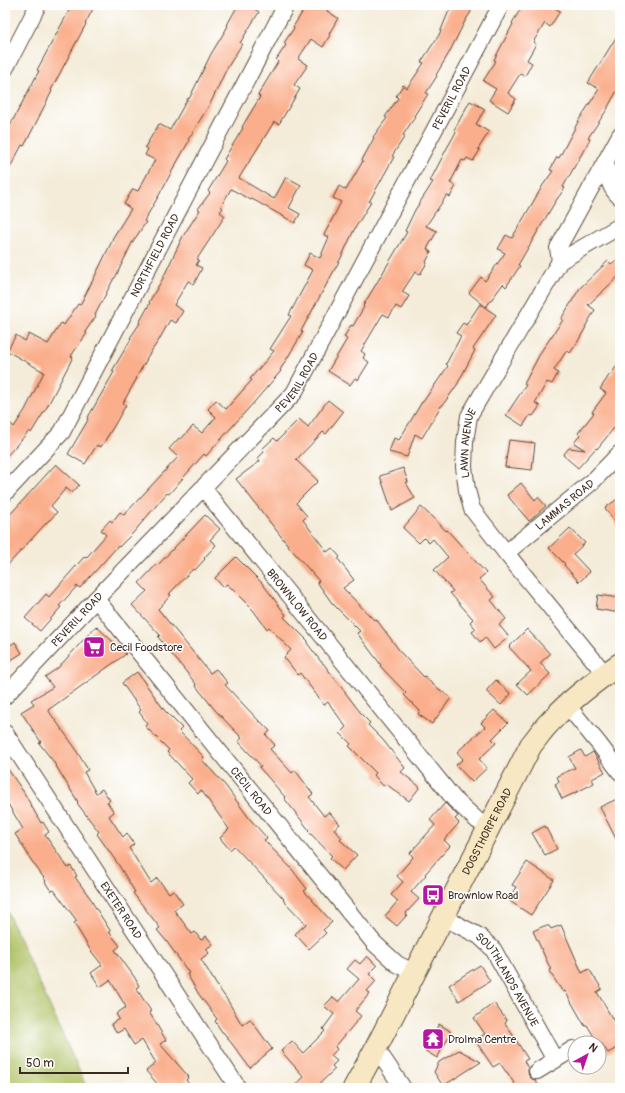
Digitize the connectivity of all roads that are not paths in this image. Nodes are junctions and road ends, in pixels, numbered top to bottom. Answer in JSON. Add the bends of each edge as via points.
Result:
{"nodes":[{"id":1,"x":38,"y":5,"type":"edge"},
{"id":2,"x":286,"y":5,"type":"edge"},
{"id":3,"x":501,"y":5,"type":"edge"},
{"id":4,"x":5,"y":70,"type":"edge"},
{"id":5,"x":620,"y":135,"type":"edge"},
{"id":6,"x":606,"y":161,"type":"junction"},
{"id":7,"x":620,"y":197,"type":"edge"},
{"id":8,"x":620,"y":226,"type":"edge"},
{"id":9,"x":560,"y":261,"type":"junction"},
{"id":10,"x":620,"y":453,"type":"edge"},
{"id":11,"x":203,"y":488,"type":"junction"},
{"id":12,"x":5,"y":493,"type":"edge"},
{"id":13,"x":506,"y":553,"type":"junction"},
{"id":14,"x":96,"y":599,"type":"junction"},
{"id":15,"x":613,"y":669,"type":"edge"},
{"id":16,"x":5,"y":696,"type":"edge"},
{"id":17,"x":567,"y":705,"type":"junction"},
{"id":18,"x":5,"y":733,"type":"edge"},
{"id":19,"x":620,"y":772,"type":"edge"},
{"id":20,"x":489,"y":827,"type":"junction"},
{"id":21,"x":443,"y":917,"type":"junction"},
{"id":22,"x":415,"y":973,"type":"junction"},
{"id":23,"x":376,"y":1048,"type":"junction"},
{"id":24,"x":567,"y":1053,"type":"edge"},
{"id":25,"x":555,"y":1060,"type":"junction"},
{"id":26,"x":537,"y":1071,"type":"dead end"},
{"id":27,"x":238,"y":1088,"type":"edge"},
{"id":28,"x":354,"y":1088,"type":"edge"},
{"id":29,"x":403,"y":1088,"type":"edge"}],
"edges":[{"from":1,"to":4,"type":"street"},
{"from":2,"to":12,"type":"street","name":"NORTHFIELD ROAD","via":[[62,432]]},
{"from":3,"to":11,"type":"street","name":"PEVERIL ROAD","via":[[294,393]]},
{"from":5,"to":6,"type":"street","name":"LAWN AVENUE"},
{"from":6,"to":7,"type":"street","via":[[609,182]]},
{"from":6,"to":9,"type":"street","name":"LAWN AVENUE","via":[[558,248]]},
{"from":8,"to":9,"type":"street","name":"LAWN AVENUE"},
{"from":9,"to":13,"type":"street","name":"LAWN AVENUE","via":[[469,416],[464,467],[472,509]]},
{"from":10,"to":13,"type":"street","name":"LAMMAS ROAD","via":[[593,481]]},
{"from":11,"to":14,"type":"street","name":"PEVERIL ROAD"},
{"from":11,"to":20,"type":"street","name":"BROWNLOW ROAD","via":[[454,799]]},
{"from":13,"to":15,"type":"street","name":"LAWN AVENUE"},
{"from":14,"to":16,"type":"street","name":"PEVERIL ROAD"},
{"from":14,"to":22,"type":"street","name":"CECIL ROAD","via":[[374,944],[397,964]]},
{"from":15,"to":17,"type":"street","name":"DOGSTHORPE ROAD"},
{"from":17,"to":19,"type":"street"},
{"from":17,"to":20,"type":"street","name":"DOGSTHORPE ROAD","via":[[548,723],[531,745]]},
{"from":18,"to":27,"type":"street","name":"EXETER ROAD"},
{"from":20,"to":21,"type":"street","name":"DOGSTHORPE ROAD"},
{"from":21,"to":22,"type":"street","name":"DOGSTHORPE ROAD"},
{"from":21,"to":25,"type":"street","name":"SOUTHLANDS AVENUE","via":[[479,936],[494,949]]},
{"from":22,"to":23,"type":"street","name":"DOGSTHORPE ROAD"},
{"from":23,"to":28,"type":"street","name":"DOGSTHORPE ROAD"},
{"from":23,"to":29,"type":"street"},
{"from":24,"to":25,"type":"street"},
{"from":25,"to":26,"type":"street"}]}
